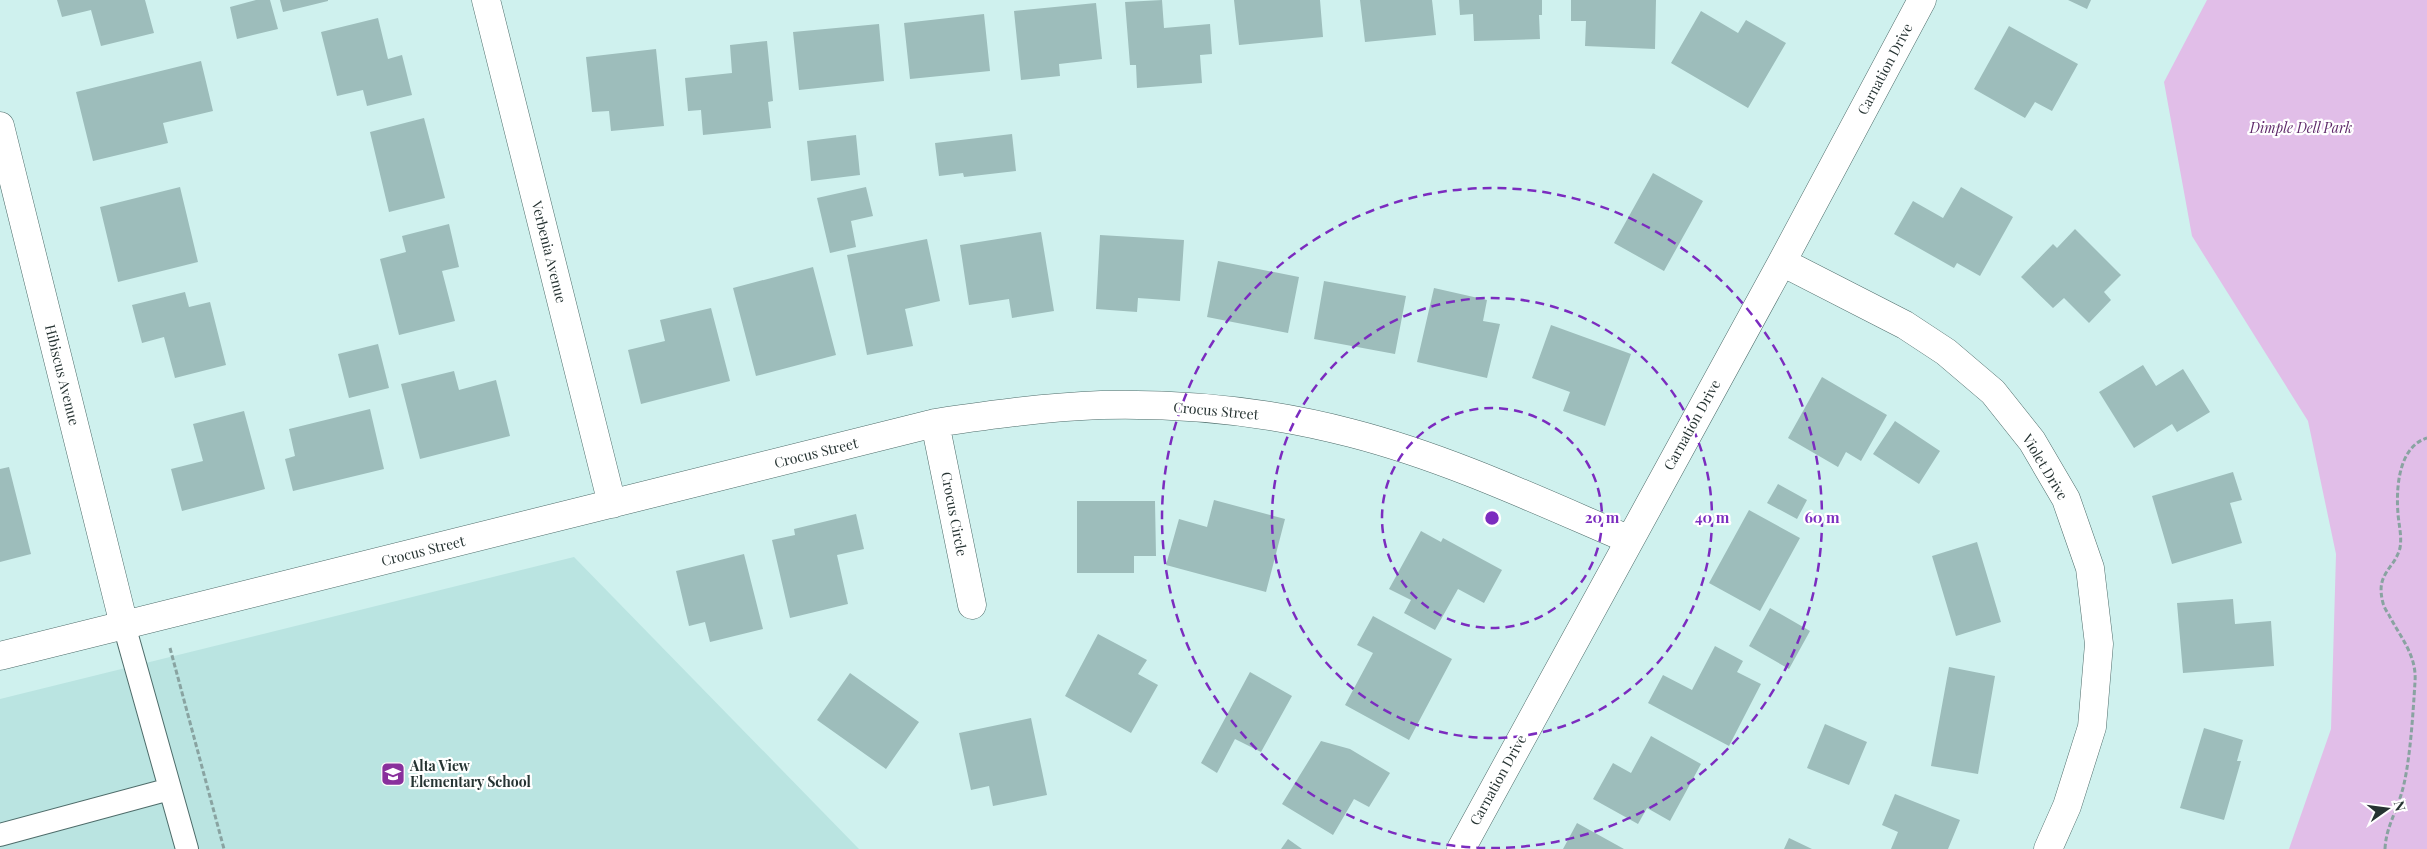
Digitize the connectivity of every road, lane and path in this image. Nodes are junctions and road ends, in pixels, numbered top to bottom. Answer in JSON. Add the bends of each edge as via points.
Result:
{"nodes":[{"id":1,"x":486,"y":0,"type":"edge"},
{"id":2,"x":1922,"y":0,"type":"edge"},
{"id":3,"x":0,"y":126,"type":"edge"},
{"id":4,"x":1782,"y":262,"type":"junction"},
{"id":5,"x":936,"y":423,"type":"junction"},
{"id":6,"x":2427,"y":438,"type":"edge"},
{"id":7,"x":612,"y":504,"type":"junction"},
{"id":8,"x":1630,"y":540,"type":"junction"},
{"id":9,"x":972,"y":605,"type":"dead end"},
{"id":10,"x":124,"y":625,"type":"junction"},
{"id":11,"x":170,"y":647,"type":"dead end"},
{"id":12,"x":0,"y":656,"type":"edge"},
{"id":13,"x":170,"y":789,"type":"junction"},
{"id":14,"x":0,"y":835,"type":"edge"},
{"id":15,"x":187,"y":849,"type":"edge"},
{"id":16,"x":224,"y":849,"type":"edge"},
{"id":17,"x":1461,"y":849,"type":"edge"},
{"id":18,"x":2048,"y":849,"type":"edge"},
{"id":19,"x":2385,"y":849,"type":"edge"}],
"edges":[{"from":1,"to":7,"type":"street","name":"Verbenia Avenue"},
{"from":2,"to":4,"type":"street","name":"Carnation Drive"},
{"from":3,"to":10,"type":"street","name":"Hibiscus Avenue"},
{"from":4,"to":8,"type":"street","name":"Carnation Drive"},
{"from":4,"to":18,"type":"street","name":"Violet Drive","via":[[1905,325],[1946,352],[1993,392],[2032,440],[2066,499],[2090,568],[2099,644],[2092,727],[2067,806]]},
{"from":5,"to":7,"type":"street","name":"Crocus Street"},
{"from":5,"to":8,"type":"street","name":"Crocus Street","via":[[1013,412],[1101,405],[1191,408],[1273,416],[1351,433],[1454,465]]},
{"from":5,"to":9,"type":"street","name":"Crocus Circle"},
{"from":6,"to":19,"type":"path","via":[[2412,447],[2397,485],[2400,544],[2383,576],[2383,604],[2407,644],[2415,666],[2402,795],[2390,820]]},
{"from":7,"to":10,"type":"street","name":"Crocus Street"},
{"from":8,"to":17,"type":"street","name":"Carnation Drive"},
{"from":10,"to":12,"type":"street","name":"Crocus Street"},
{"from":10,"to":13,"type":"lane"},
{"from":11,"to":16,"type":"path"},
{"from":13,"to":14,"type":"lane"},
{"from":13,"to":15,"type":"lane"}]}
